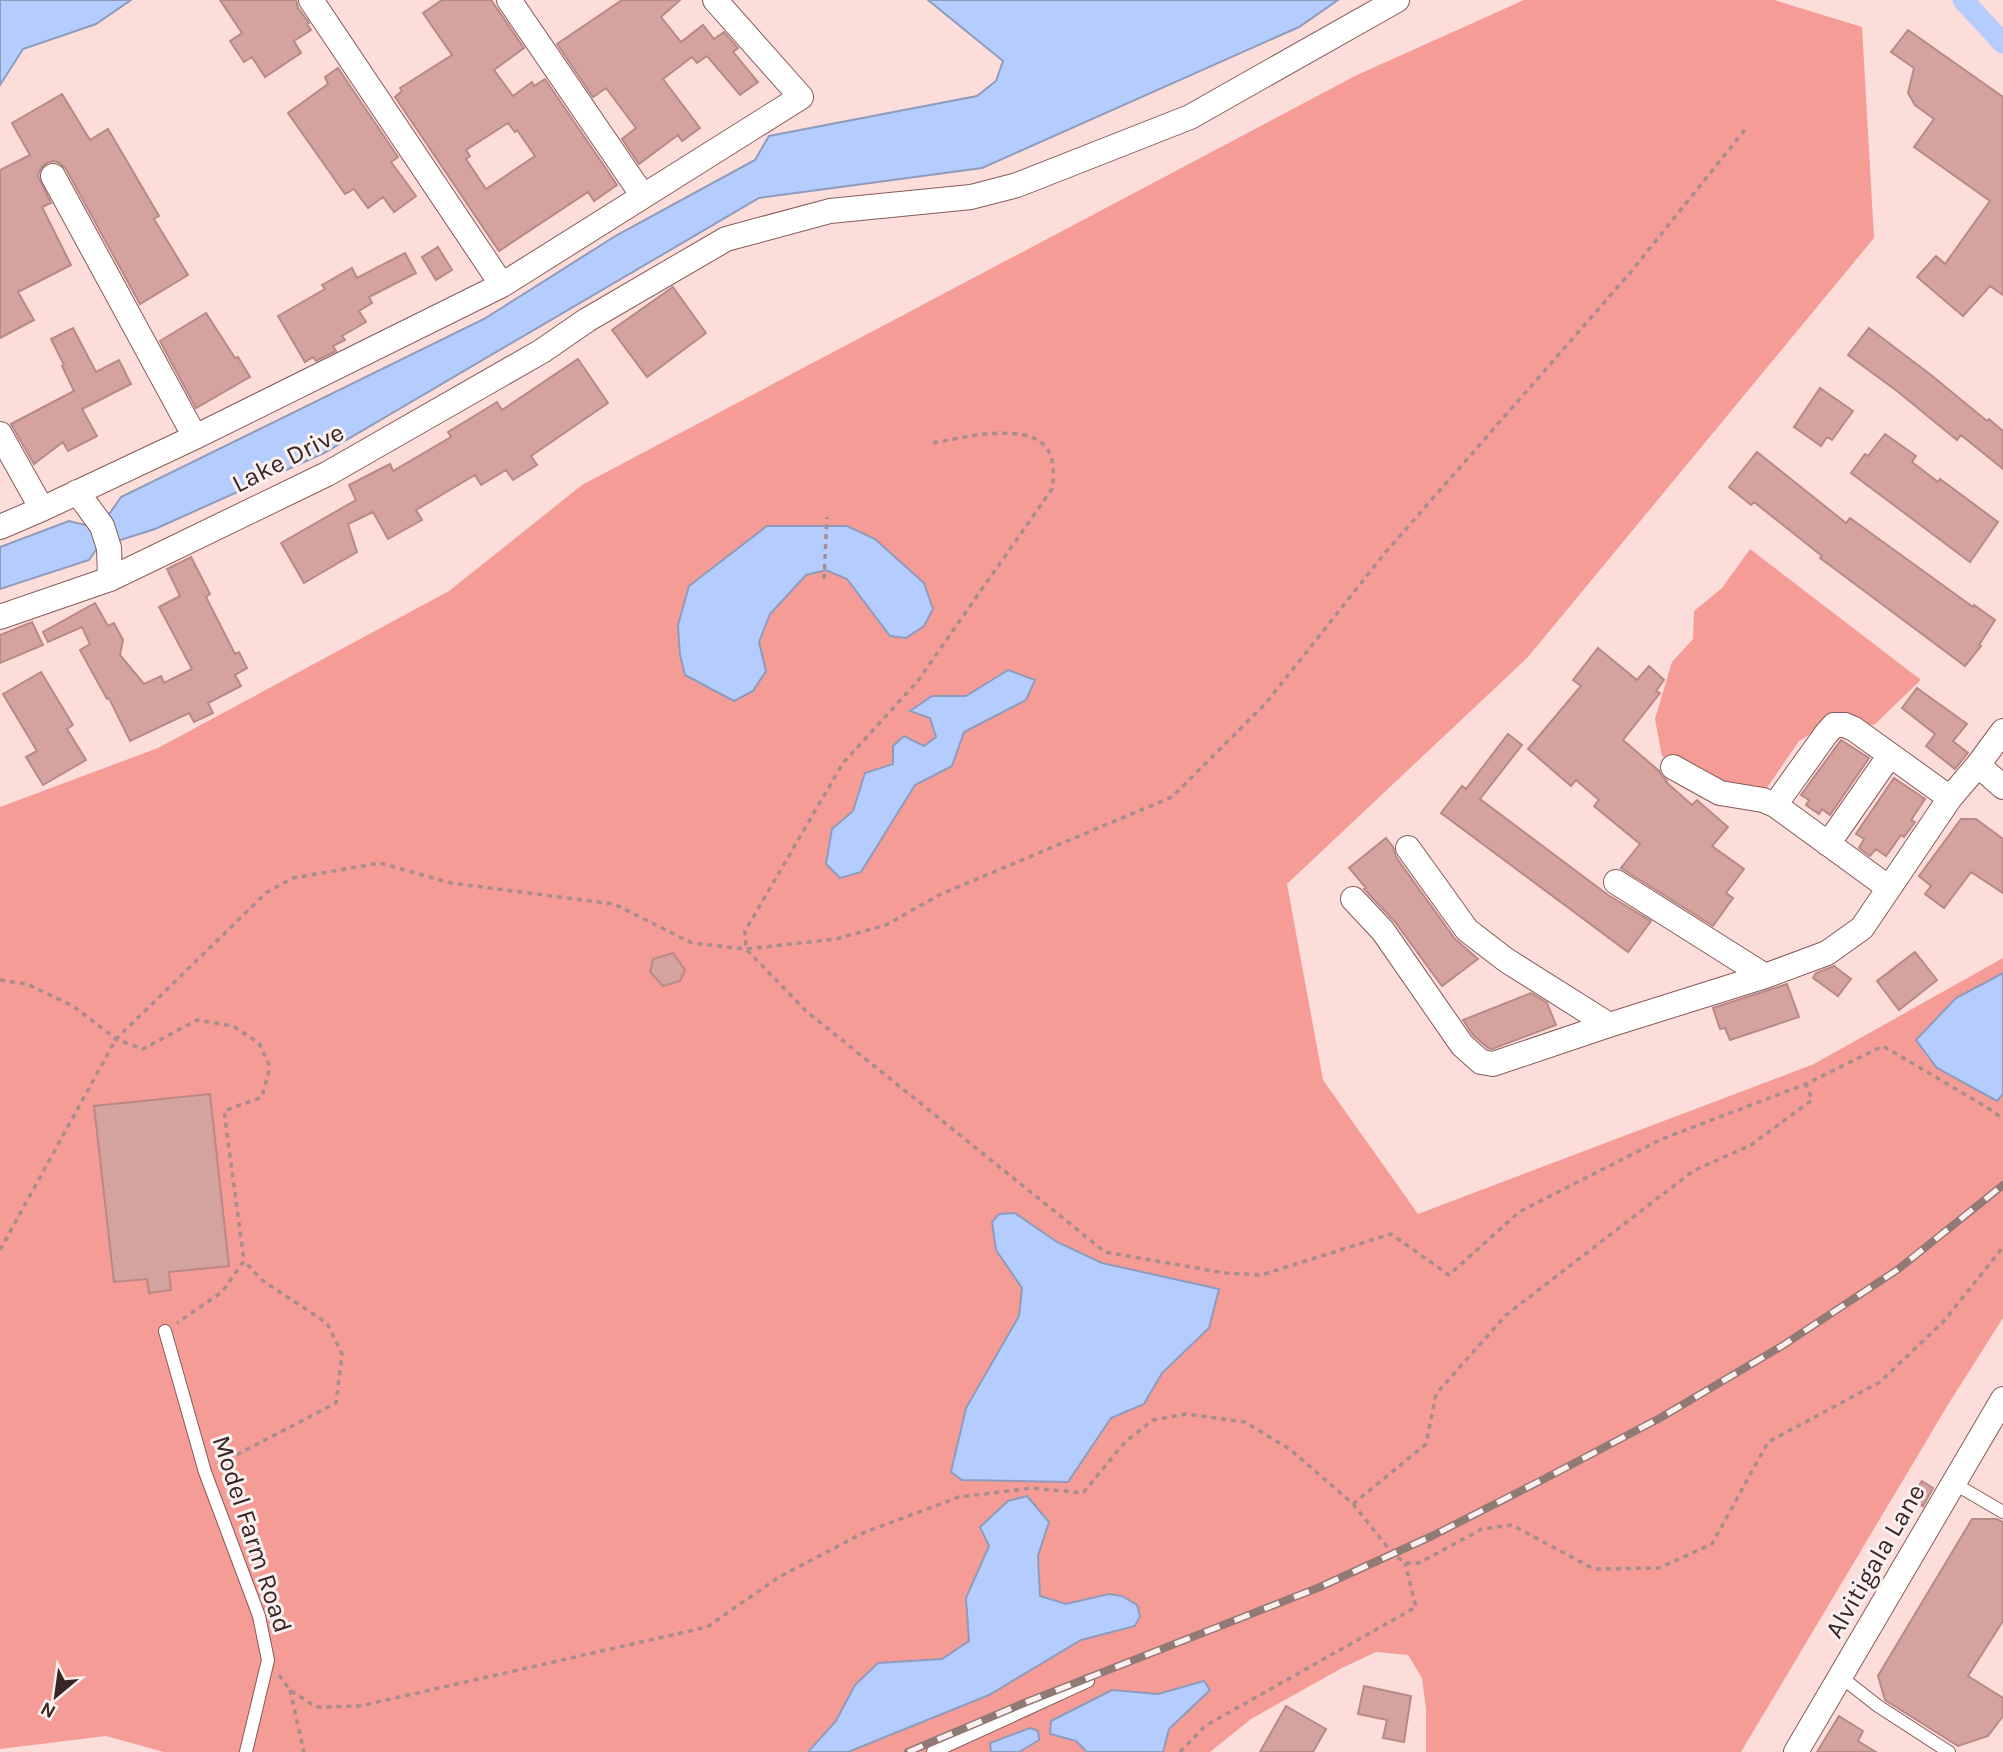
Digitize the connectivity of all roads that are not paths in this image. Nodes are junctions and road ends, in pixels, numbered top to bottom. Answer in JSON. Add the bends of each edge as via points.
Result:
{"nodes":[{"id":1,"x":311,"y":0,"type":"edge"},
{"id":2,"x":509,"y":0,"type":"edge"},
{"id":3,"x":715,"y":0,"type":"edge"},
{"id":4,"x":1397,"y":0,"type":"edge"},
{"id":5,"x":53,"y":176,"type":"dead end"},
{"id":6,"x":643,"y":197,"type":"junction"},
{"id":7,"x":502,"y":285,"type":"junction"},
{"id":8,"x":0,"y":434,"type":"edge"},
{"id":9,"x":195,"y":437,"type":"junction"},
{"id":10,"x":77,"y":492,"type":"junction"},
{"id":11,"x":42,"y":509,"type":"junction"},
{"id":12,"x":0,"y":527,"type":"edge"},
{"id":13,"x":110,"y":579,"type":"junction"},
{"id":14,"x":0,"y":617,"type":"edge"},
{"id":15,"x":2003,"y":731,"type":"edge"},
{"id":16,"x":1890,"y":755,"type":"junction"},
{"id":17,"x":1978,"y":765,"type":"junction"},
{"id":18,"x":1673,"y":767,"type":"dead end"},
{"id":19,"x":2003,"y":787,"type":"edge"},
{"id":20,"x":1950,"y":798,"type":"junction"},
{"id":21,"x":1775,"y":805,"type":"junction"},
{"id":22,"x":1828,"y":844,"type":"junction"},
{"id":23,"x":1408,"y":848,"type":"dead end"},
{"id":24,"x":1616,"y":882,"type":"dead end"},
{"id":25,"x":1889,"y":888,"type":"junction"},
{"id":26,"x":1353,"y":899,"type":"dead end"},
{"id":27,"x":1765,"y":976,"type":"junction"},
{"id":28,"x":1609,"y":1025,"type":"junction"},
{"id":29,"x":165,"y":1331,"type":"road end"},
{"id":30,"x":2003,"y":1399,"type":"edge"},
{"id":31,"x":1955,"y":1483,"type":"junction"},
{"id":32,"x":2003,"y":1511,"type":"edge"},
{"id":33,"x":1842,"y":1677,"type":"junction"},
{"id":34,"x":1088,"y":1681,"type":"dead end"},
{"id":35,"x":246,"y":1752,"type":"edge"},
{"id":36,"x":933,"y":1752,"type":"edge"},
{"id":37,"x":1796,"y":1752,"type":"edge"},
{"id":38,"x":1949,"y":1752,"type":"edge"}],
"edges":[{"from":1,"to":7,"type":"street"},
{"from":2,"to":6,"type":"street"},
{"from":3,"to":6,"type":"street","via":[[801,97]]},
{"from":4,"to":13,"type":"street","name":"Lake Drive","via":[[1189,117],[1005,188],[971,197],[830,211],[726,239],[327,474]]},
{"from":5,"to":9,"type":"street"},
{"from":6,"to":7,"type":"street"},
{"from":7,"to":9,"type":"street"},
{"from":8,"to":11,"type":"street"},
{"from":9,"to":10,"type":"street"},
{"from":10,"to":11,"type":"street"},
{"from":10,"to":13,"type":"street","via":[[102,526],[109,548]]},
{"from":11,"to":12,"type":"street"},
{"from":13,"to":14,"type":"street","name":"Lake Drive"},
{"from":15,"to":17,"type":"street"},
{"from":16,"to":20,"type":"street"},
{"from":16,"to":21,"type":"street","via":[[1854,729],[1834,725]]},
{"from":16,"to":22,"type":"street"},
{"from":17,"to":19,"type":"street"},
{"from":17,"to":20,"type":"street"},
{"from":18,"to":21,"type":"street","via":[[1720,793]]},
{"from":20,"to":25,"type":"street"},
{"from":21,"to":22,"type":"street"},
{"from":22,"to":25,"type":"street"},
{"from":23,"to":28,"type":"street","via":[[1467,930]]},
{"from":24,"to":27,"type":"street"},
{"from":25,"to":27,"type":"street","via":[[1862,928],[1827,953]]},
{"from":26,"to":28,"type":"street","via":[[1383,931],[1462,1045],[1481,1062],[1493,1064]]},
{"from":27,"to":28,"type":"street"},
{"from":29,"to":35,"type":"lane","name":"Model Farm Road","via":[[205,1472],[259,1616],[268,1660]]},
{"from":30,"to":31,"type":"street","name":"Alvitigala Lane"},
{"from":31,"to":32,"type":"lane"},
{"from":31,"to":33,"type":"street","name":"Alvitigala Lane"},
{"from":33,"to":37,"type":"street","name":"Alvitigala Lane"},
{"from":33,"to":38,"type":"lane"},
{"from":34,"to":36,"type":"lane"}]}
